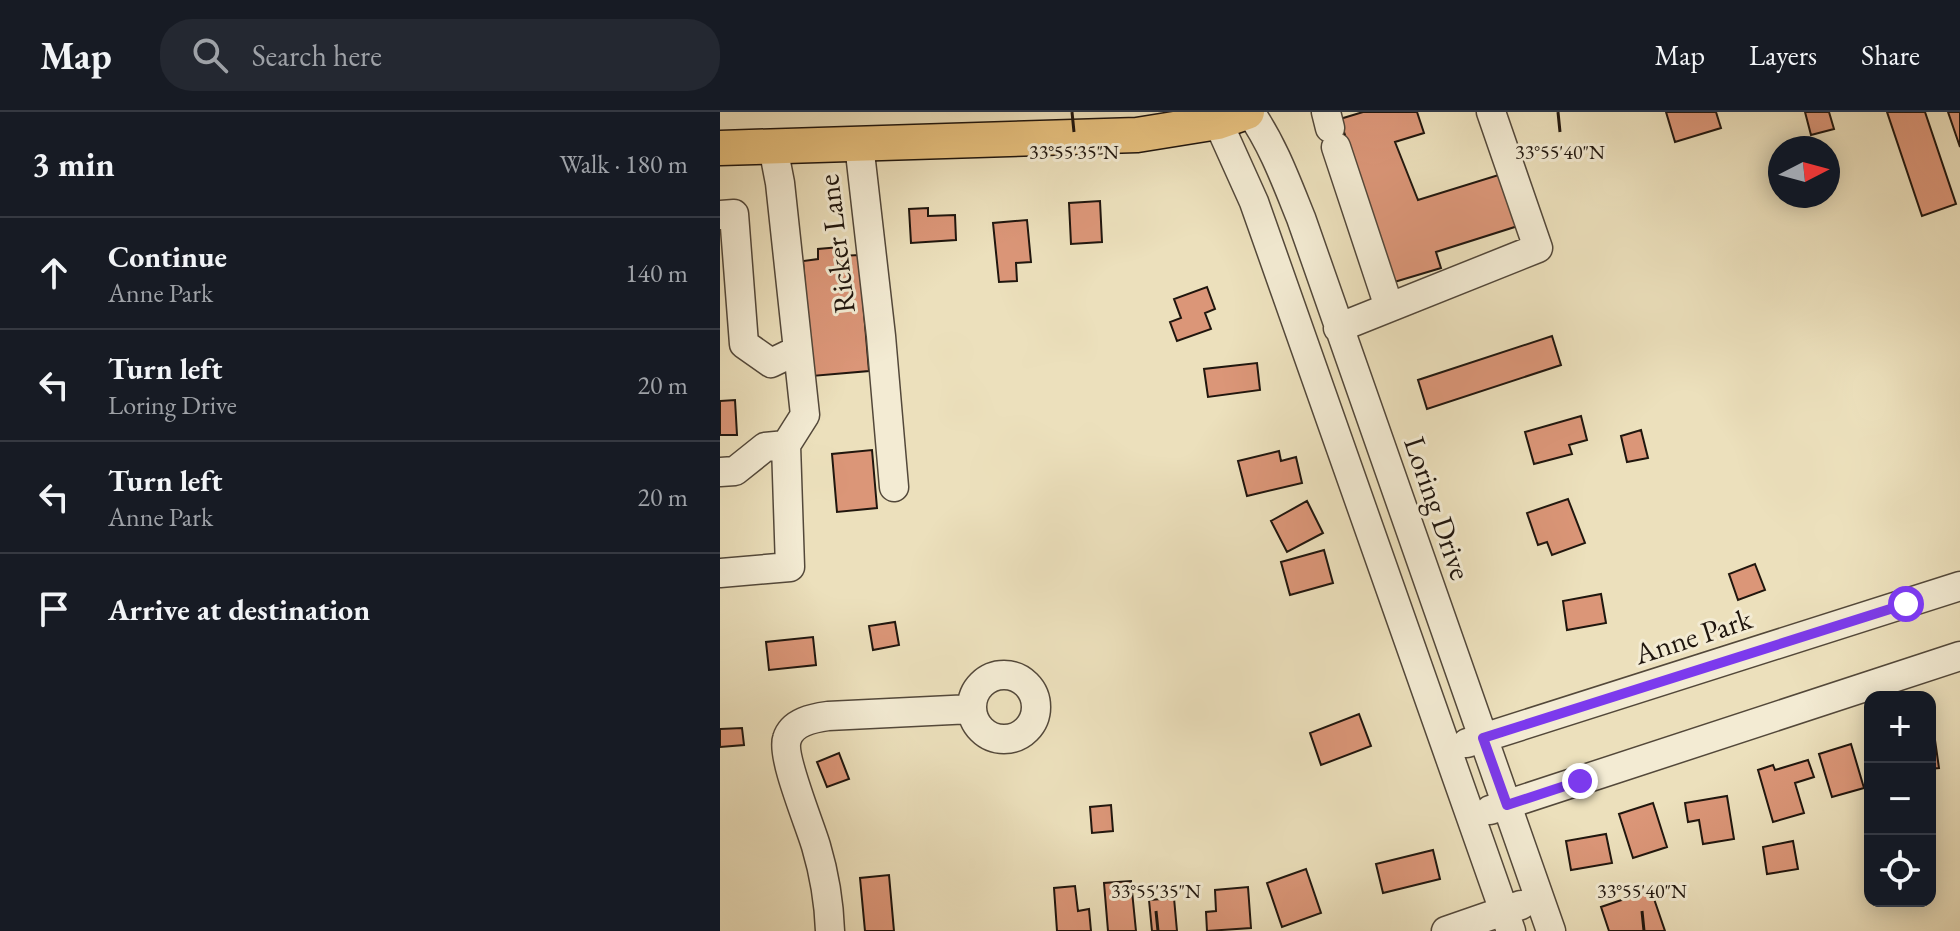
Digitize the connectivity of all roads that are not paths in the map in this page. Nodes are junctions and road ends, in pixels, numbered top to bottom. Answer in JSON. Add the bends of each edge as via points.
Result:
{"nodes":[{"id":1,"x":1491,"y":112,"type":"edge"},
{"id":2,"x":1231,"y":114,"type":"edge"},
{"id":3,"x":1100,"y":124,"type":"edge"},
{"id":4,"x":1331,"y":129,"type":"edge"},
{"id":5,"x":859,"y":144,"type":"junction"},
{"id":6,"x":773,"y":147,"type":"junction"},
{"id":7,"x":720,"y":148,"type":"edge"},
{"id":8,"x":720,"y":215,"type":"edge"},
{"id":9,"x":1389,"y":307,"type":"junction"},
{"id":10,"x":1338,"y":328,"type":"junction"},
{"id":11,"x":798,"y":350,"type":"junction"},
{"id":12,"x":786,"y":445,"type":"junction"},
{"id":13,"x":720,"y":472,"type":"edge"},
{"id":14,"x":894,"y":487,"type":"dead end"},
{"id":15,"x":720,"y":573,"type":"edge"},
{"id":16,"x":1960,"y":586,"type":"edge"},
{"id":17,"x":1960,"y":656,"type":"edge"},
{"id":18,"x":972,"y":709,"type":"dead end"},
{"id":19,"x":1483,"y":738,"type":"junction"},
{"id":20,"x":1447,"y":750,"type":"junction"},
{"id":21,"x":1507,"y":805,"type":"junction"},
{"id":22,"x":1471,"y":817,"type":"junction"},
{"id":23,"x":1539,"y":898,"type":"junction"},
{"id":24,"x":1508,"y":921,"type":"edge"},
{"id":25,"x":830,"y":931,"type":"edge"},
{"id":26,"x":1446,"y":931,"type":"edge"},
{"id":27,"x":1551,"y":931,"type":"edge"}],
"edges":[{"from":1,"to":9,"type":"street","via":[[1538,248]]},
{"from":2,"to":3,"type":"main road","via":[[1137,135]]},
{"from":2,"to":10,"type":"street","name":"Loring Drive","via":[[1267,137]]},
{"from":2,"to":20,"type":"street","via":[[1254,202]]},
{"from":3,"to":5,"type":"main road"},
{"from":4,"to":9,"type":"street"},
{"from":5,"to":6,"type":"main road"},
{"from":5,"to":14,"type":"street","name":"Ricker Lane"},
{"from":6,"to":7,"type":"main road"},
{"from":6,"to":11,"type":"street"},
{"from":8,"to":11,"type":"street","via":[[734,214],[744,344],[771,363]]},
{"from":9,"to":10,"type":"street"},
{"from":10,"to":19,"type":"street","name":"Loring Drive"},
{"from":11,"to":12,"type":"street","via":[[805,415]]},
{"from":12,"to":13,"type":"street","via":[[765,447],[735,471]]},
{"from":12,"to":15,"type":"street","via":[[790,567]]},
{"from":16,"to":19,"type":"street","name":"Anne Park"},
{"from":17,"to":21,"type":"street"},
{"from":18,"to":25,"type":"street","via":[[818,717],[799,724],[787,738],[823,874]]},
{"from":19,"to":20,"type":"street","name":"Anne Park"},
{"from":19,"to":21,"type":"street","name":"Loring Drive"},
{"from":20,"to":22,"type":"street"},
{"from":21,"to":22,"type":"street"},
{"from":21,"to":23,"type":"street","name":"Loring Drive"},
{"from":22,"to":24,"type":"street"},
{"from":23,"to":24,"type":"street"},
{"from":23,"to":27,"type":"street","name":"Loring Drive"},
{"from":24,"to":26,"type":"street"}]}
